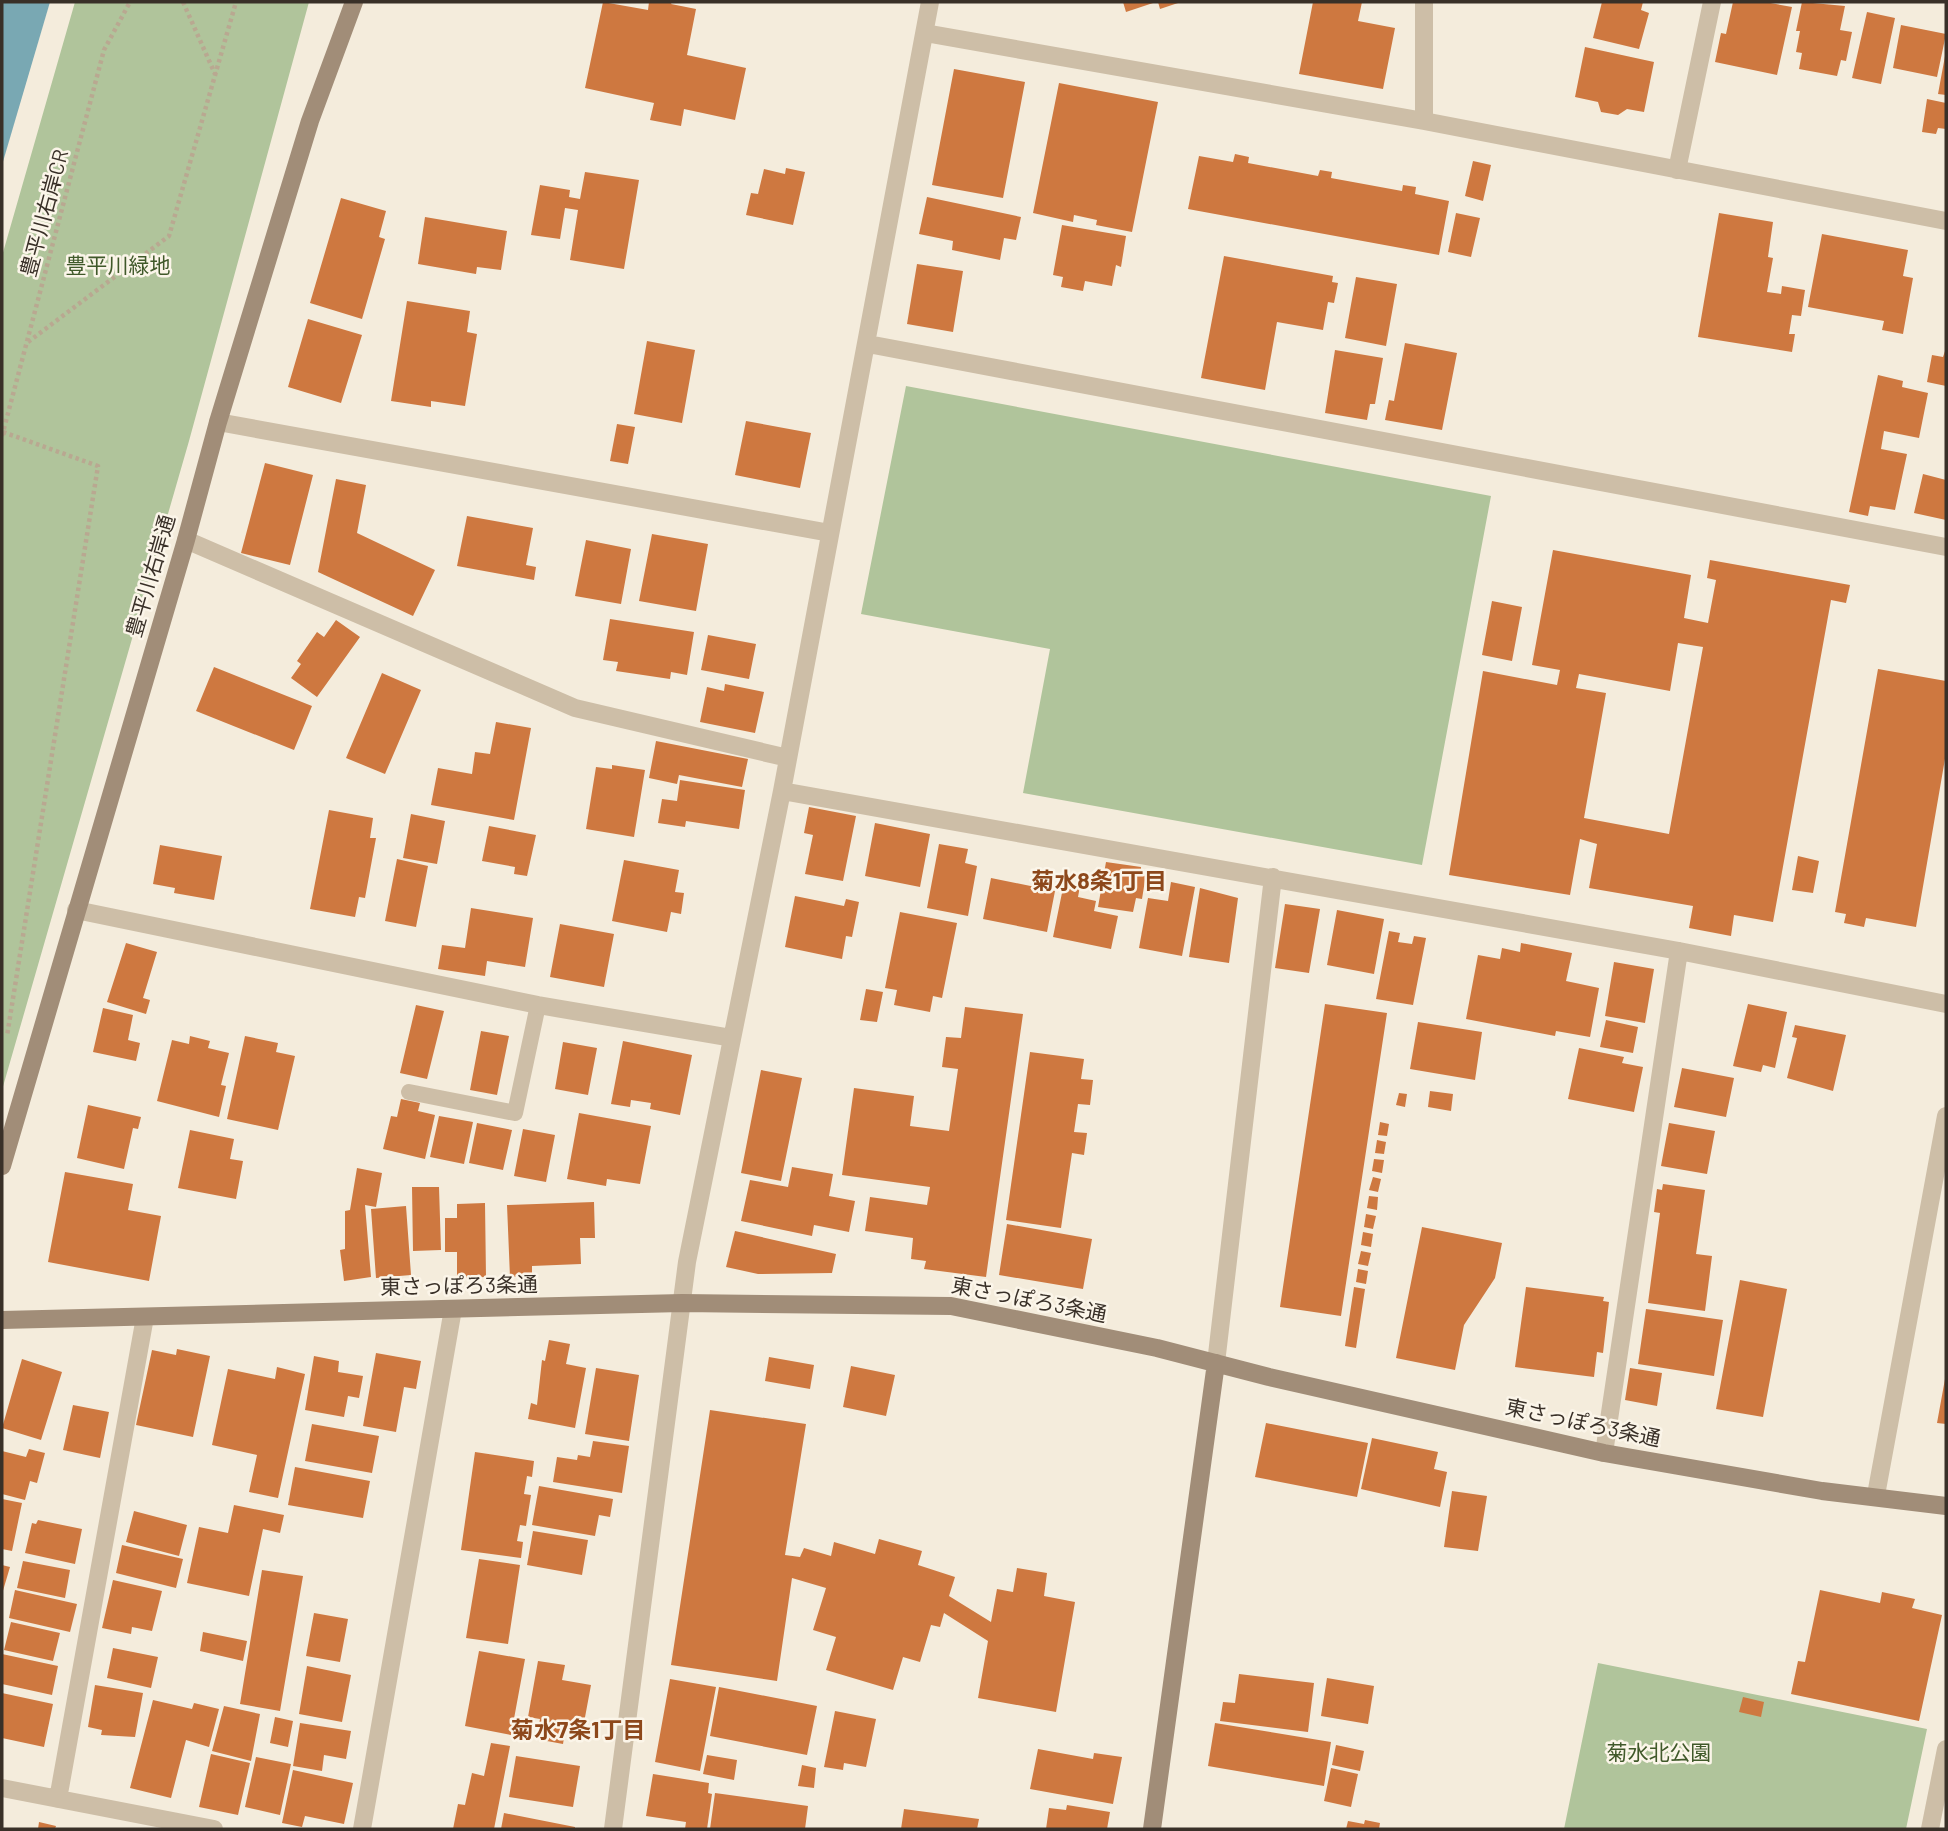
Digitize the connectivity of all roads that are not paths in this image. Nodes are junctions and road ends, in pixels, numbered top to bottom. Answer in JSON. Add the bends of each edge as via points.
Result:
{"nodes":[{"id":1,"x":354,"y":2,"type":"edge"},
{"id":2,"x":930,"y":2,"type":"edge"},
{"id":3,"x":1424,"y":2,"type":"edge"},
{"id":4,"x":1712,"y":2,"type":"edge"},
{"id":5,"x":925,"y":33,"type":"junction"},
{"id":6,"x":1424,"y":121,"type":"junction"},
{"id":7,"x":1677,"y":170,"type":"junction"},
{"id":8,"x":1946,"y":221,"type":"edge"},
{"id":9,"x":868,"y":344,"type":"junction"},
{"id":10,"x":218,"y":422,"type":"junction"},
{"id":11,"x":830,"y":533,"type":"junction"},
{"id":12,"x":186,"y":540,"type":"junction"},
{"id":13,"x":1946,"y":547,"type":"edge"},
{"id":14,"x":788,"y":758,"type":"junction"},
{"id":15,"x":782,"y":791,"type":"junction"},
{"id":16,"x":1273,"y":877,"type":"junction"},
{"id":17,"x":76,"y":910,"type":"junction"},
{"id":18,"x":1679,"y":951,"type":"junction"},
{"id":19,"x":1946,"y":1004,"type":"edge"},
{"id":20,"x":538,"y":1005,"type":"junction"},
{"id":21,"x":732,"y":1038,"type":"junction"},
{"id":22,"x":410,"y":1092,"type":"dead end"},
{"id":23,"x":1946,"y":1116,"type":"edge"},
{"id":24,"x":2,"y":1166,"type":"edge"},
{"id":25,"x":682,"y":1303,"type":"junction"},
{"id":26,"x":453,"y":1309,"type":"junction"},
{"id":27,"x":145,"y":1317,"type":"junction"},
{"id":28,"x":2,"y":1320,"type":"edge"},
{"id":29,"x":1216,"y":1363,"type":"junction"},
{"id":30,"x":1604,"y":1453,"type":"junction"},
{"id":31,"x":1876,"y":1495,"type":"junction"},
{"id":32,"x":1946,"y":1506,"type":"edge"},
{"id":33,"x":1946,"y":1749,"type":"edge"},
{"id":34,"x":2,"y":1788,"type":"edge"},
{"id":35,"x":58,"y":1799,"type":"junction"},
{"id":36,"x":214,"y":1829,"type":"edge"},
{"id":37,"x":362,"y":1829,"type":"edge"},
{"id":38,"x":613,"y":1829,"type":"edge"},
{"id":39,"x":1152,"y":1829,"type":"edge"},
{"id":40,"x":1930,"y":1829,"type":"edge"}],
"edges":[{"from":1,"to":10,"type":"street","name":"豊平川右岸通","via":[[310,121]]},
{"from":2,"to":5,"type":"street"},
{"from":3,"to":6,"type":"street"},
{"from":4,"to":7,"type":"street"},
{"from":5,"to":6,"type":"street"},
{"from":5,"to":9,"type":"street"},
{"from":6,"to":7,"type":"street"},
{"from":7,"to":8,"type":"street"},
{"from":9,"to":11,"type":"street"},
{"from":9,"to":13,"type":"street"},
{"from":10,"to":11,"type":"street"},
{"from":10,"to":12,"type":"street","name":"豊平川右岸通"},
{"from":11,"to":14,"type":"street"},
{"from":12,"to":14,"type":"street","via":[[575,708]]},
{"from":12,"to":17,"type":"street","name":"豊平川右岸通"},
{"from":14,"to":15,"type":"street"},
{"from":15,"to":16,"type":"street"},
{"from":15,"to":21,"type":"street"},
{"from":16,"to":18,"type":"street"},
{"from":16,"to":29,"type":"street"},
{"from":17,"to":20,"type":"street"},
{"from":17,"to":24,"type":"street","name":"豊平川右岸通"},
{"from":18,"to":19,"type":"street"},
{"from":18,"to":30,"type":"street"},
{"from":20,"to":21,"type":"street"},
{"from":20,"to":22,"type":"lane","via":[[515,1114]]},
{"from":21,"to":25,"type":"street"},
{"from":23,"to":31,"type":"street"},
{"from":25,"to":26,"type":"street","name":"東さっぽろ3条通"},
{"from":25,"to":29,"type":"street","name":"東さっぽろ3条通","via":[[951,1306]]},
{"from":25,"to":38,"type":"street"},
{"from":26,"to":27,"type":"street","name":"東さっぽろ3条通"},
{"from":26,"to":37,"type":"street"},
{"from":27,"to":28,"type":"street","name":"東さっぽろ3条通"},
{"from":27,"to":35,"type":"street"},
{"from":29,"to":30,"type":"street","name":"東さっぽろ3条通"},
{"from":29,"to":39,"type":"street"},
{"from":30,"to":31,"type":"street","name":"東さっぽろ3条通","via":[[1822,1492]]},
{"from":31,"to":32,"type":"street","name":"東さっぽろ3条通"},
{"from":33,"to":40,"type":"street"},
{"from":34,"to":35,"type":"street"},
{"from":35,"to":36,"type":"street"}]}
